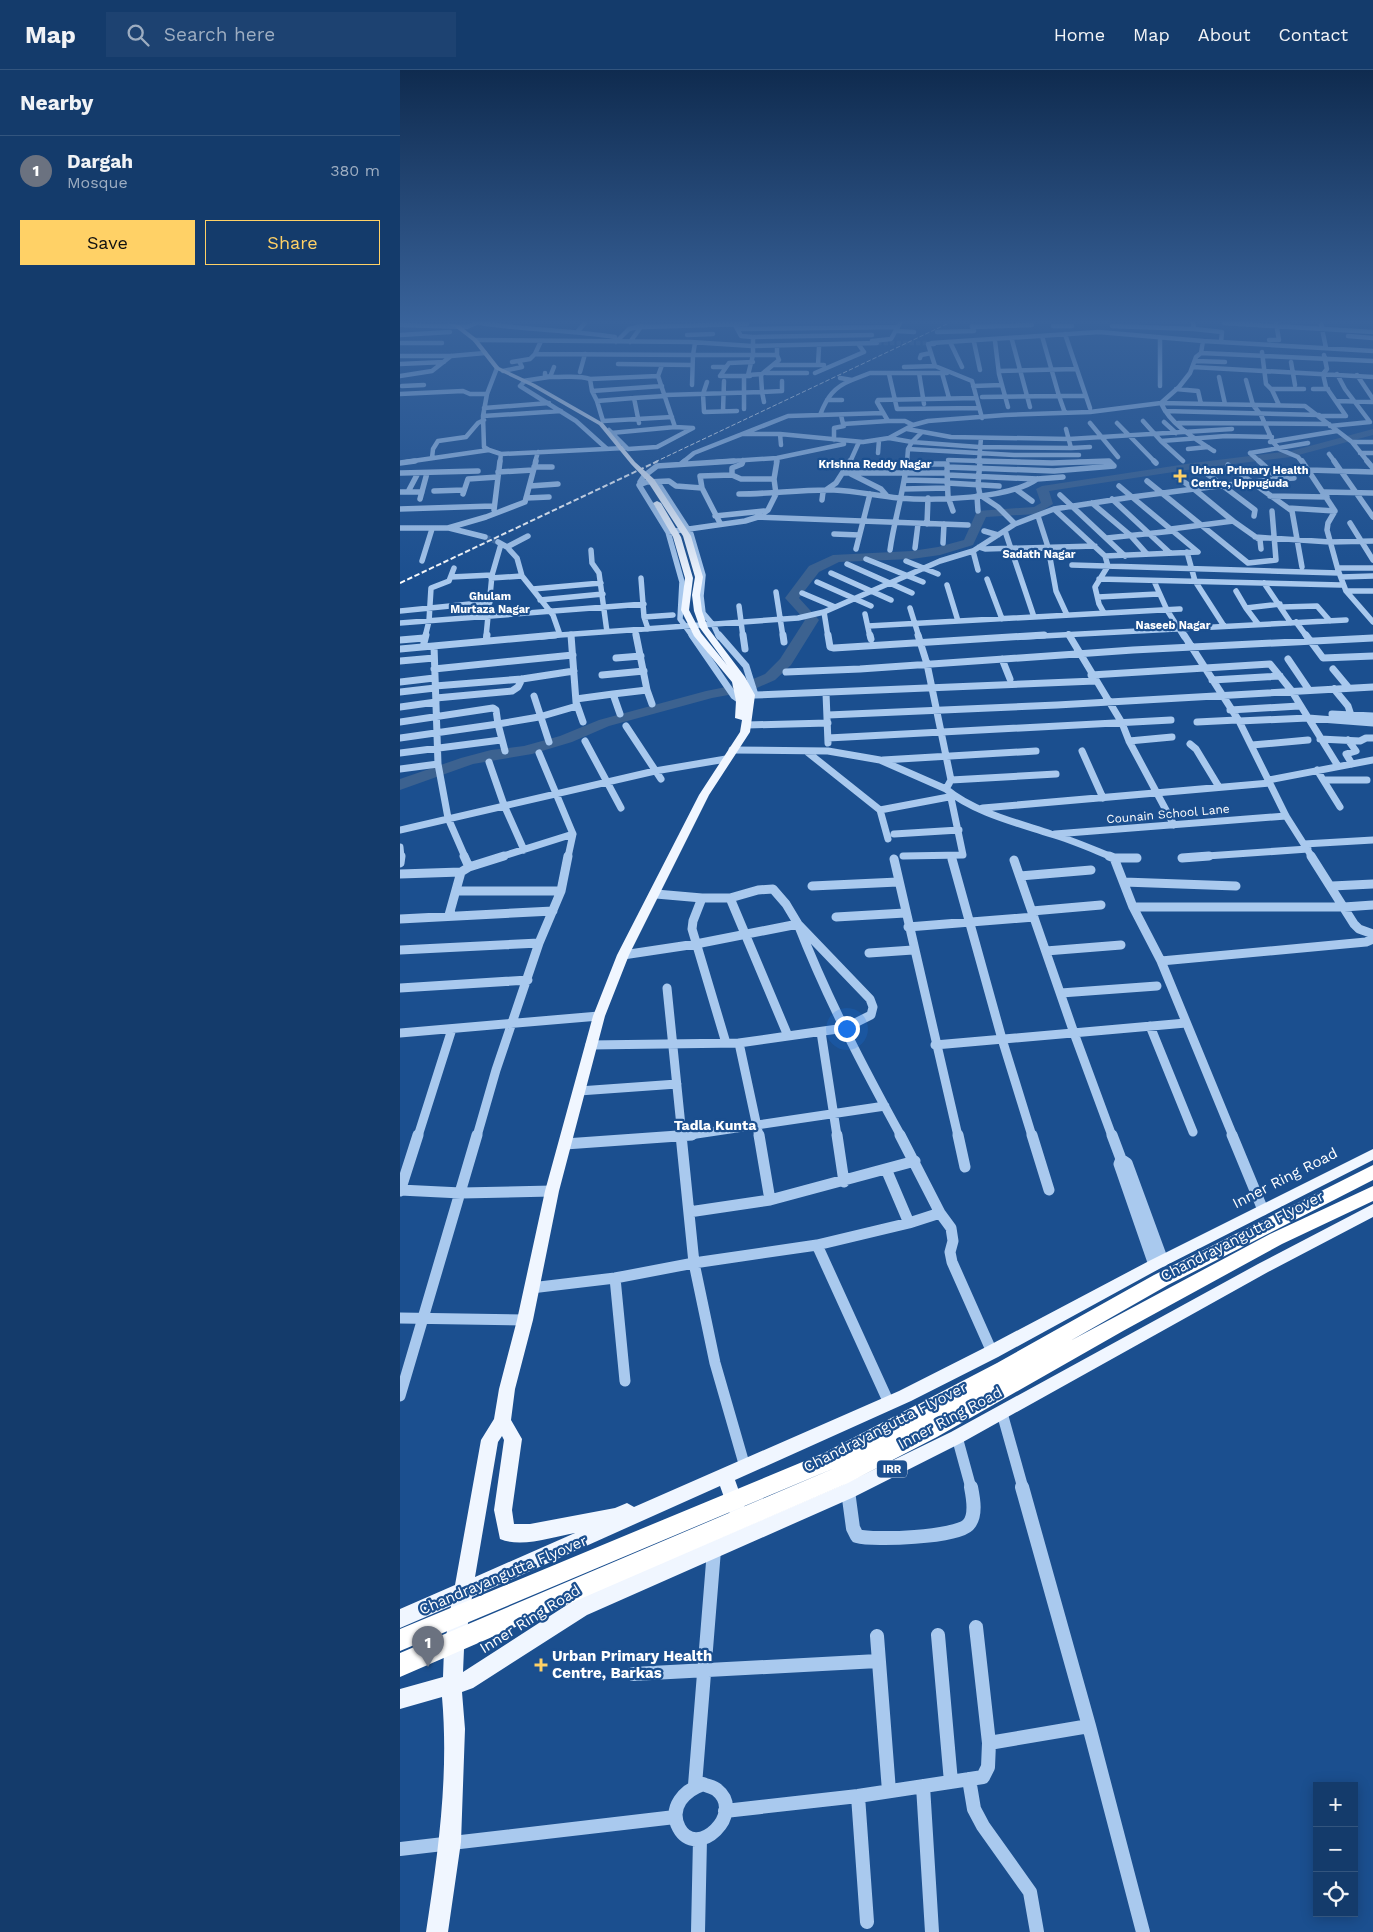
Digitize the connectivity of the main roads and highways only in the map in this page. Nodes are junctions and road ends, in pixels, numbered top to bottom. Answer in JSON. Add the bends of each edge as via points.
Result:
{"nodes":[{"id":1,"x":567,"y":410,"type":"edge"},
{"id":2,"x":575,"y":410,"type":"edge"},
{"id":3,"x":746,"y":697,"type":"junction"},
{"id":4,"x":1373,"y":1154,"type":"edge"},
{"id":5,"x":1373,"y":1172,"type":"edge"},
{"id":6,"x":1373,"y":1192,"type":"edge"},
{"id":7,"x":1373,"y":1210,"type":"edge"},
{"id":8,"x":502,"y":1421,"type":"junction"},
{"id":9,"x":718,"y":1480,"type":"junction"},
{"id":10,"x":745,"y":1536,"type":"junction"},
{"id":11,"x":463,"y":1590,"type":"junction"},
{"id":12,"x":400,"y":1619,"type":"edge"},
{"id":13,"x":400,"y":1640,"type":"edge"},
{"id":14,"x":400,"y":1665,"type":"edge"},
{"id":15,"x":452,"y":1686,"type":"junction"},
{"id":16,"x":400,"y":1699,"type":"edge"},
{"id":17,"x":437,"y":1932,"type":"edge"}],
"edges":[{"from":1,"to":3,"type":"main road","via":[[592,426],[660,507],[677,538],[689,578],[687,615],[697,634]]},
{"from":2,"to":3,"type":"main road","via":[[601,424],[652,481],[687,536],[700,577],[696,596],[704,628],[742,679]]},
{"from":3,"to":8,"type":"main road","via":[[743,731],[704,794],[623,956],[599,1016],[552,1192]]},
{"from":4,"to":9,"type":"main road","name":"Inner Ring Road","via":[[992,1352],[889,1403]]},
{"from":5,"to":13,"type":"highway","name":"Chandrayangutta Flyover","via":[[1161,1280],[1004,1369],[831,1460]]},
{"from":6,"to":14,"type":"highway","name":"Chandrayangutta Flyover","number":"IRR","via":[[1276,1239],[841,1476]]},
{"from":7,"to":10,"type":"main road","name":"Inner Ring Road","number":"IRR","via":[[957,1437],[848,1491]]},
{"from":8,"to":9,"type":"main road","via":[[513,1439],[503,1510],[506,1533],[530,1533],[616,1516],[694,1482]]},
{"from":8,"to":11,"type":"main road","via":[[490,1440]]},
{"from":9,"to":10,"type":"main road"},
{"from":9,"to":11,"type":"main road","name":"Inner Ring Road"},
{"from":10,"to":15,"type":"main road","name":"Inner Ring Road","number":"IRR","via":[[580,1608],[466,1681]]},
{"from":11,"to":12,"type":"main road","name":"Inner Ring Road"},
{"from":11,"to":15,"type":"main road"},
{"from":15,"to":16,"type":"main road","name":"Inner Ring Road","number":"IRR"},
{"from":15,"to":17,"type":"main road","via":[[455,1729],[450,1842]]}]}
